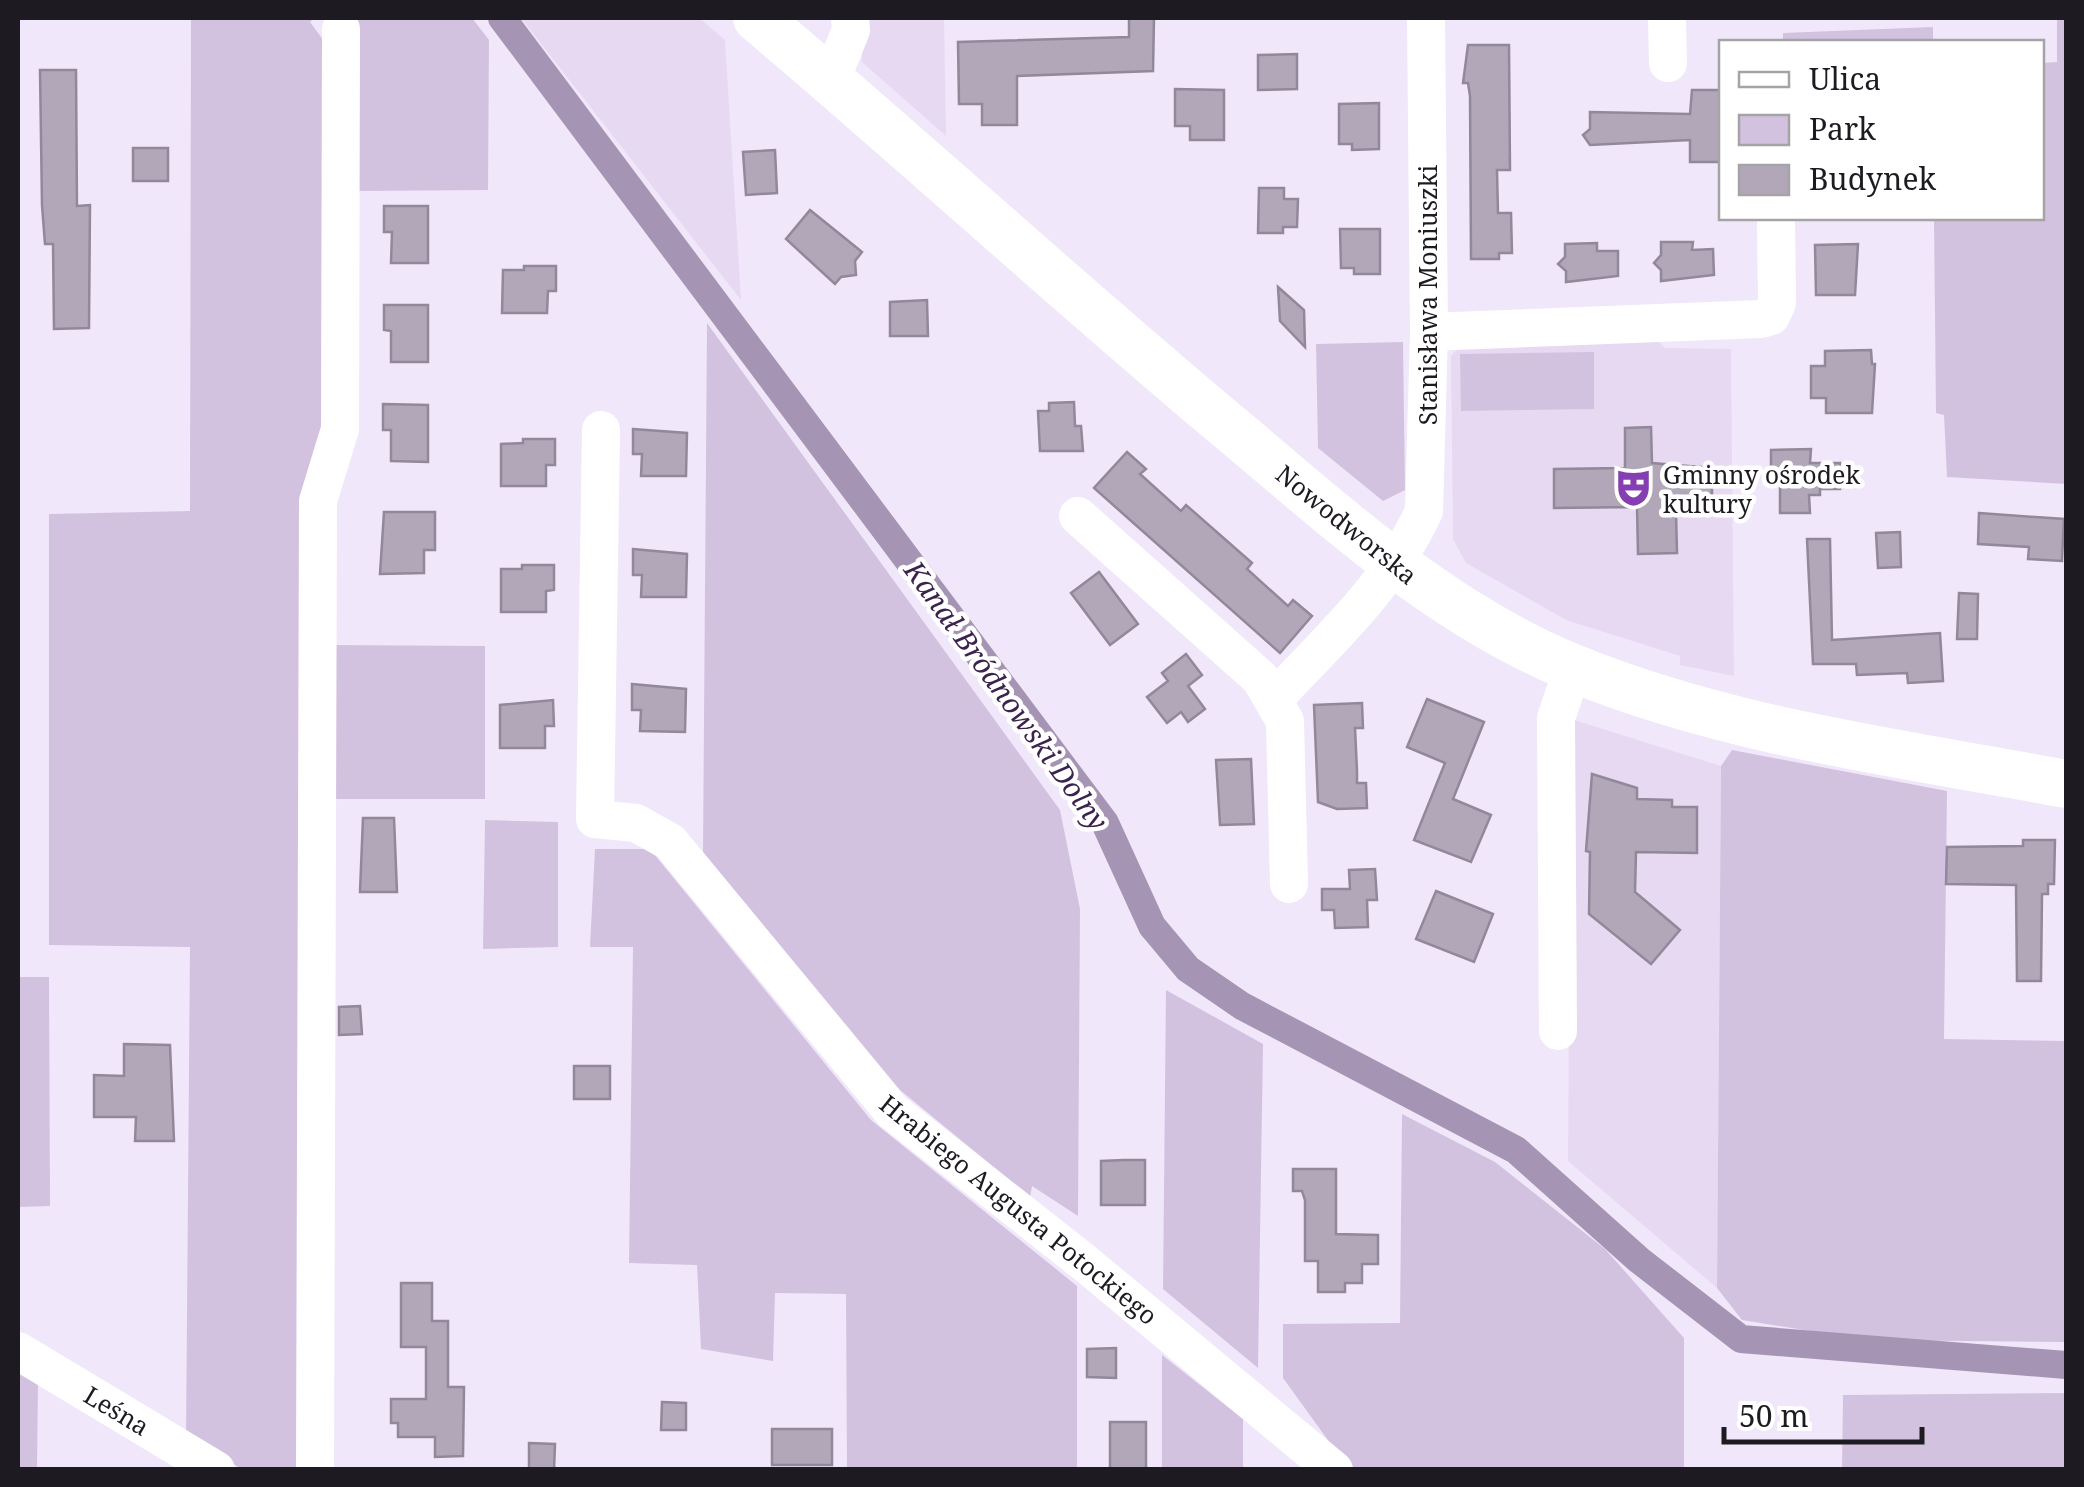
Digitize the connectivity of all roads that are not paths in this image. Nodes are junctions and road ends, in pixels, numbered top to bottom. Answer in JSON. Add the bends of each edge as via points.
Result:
{"nodes":[{"id":1,"x":757,"y":18,"type":"edge"},
{"id":2,"x":850,"y":18,"type":"edge"},
{"id":3,"x":1426,"y":18,"type":"edge"},
{"id":4,"x":1667,"y":18,"type":"edge"},
{"id":5,"x":340,"y":29,"type":"dead end"},
{"id":6,"x":1668,"y":63,"type":"dead end"},
{"id":7,"x":831,"y":80,"type":"junction"},
{"id":8,"x":1776,"y":220,"type":"edge"},
{"id":9,"x":1429,"y":332,"type":"junction"},
{"id":10,"x":601,"y":430,"type":"dead end"},
{"id":11,"x":1078,"y":516,"type":"dead end"},
{"id":12,"x":1392,"y":564,"type":"junction"},
{"id":13,"x":1574,"y":668,"type":"junction"},
{"id":14,"x":1274,"y":699,"type":"junction"},
{"id":15,"x":2066,"y":784,"type":"edge"},
{"id":16,"x":1289,"y":884,"type":"dead end"},
{"id":17,"x":1558,"y":1031,"type":"dead end"},
{"id":18,"x":18,"y":1351,"type":"edge"},
{"id":19,"x":216,"y":1470,"type":"edge"},
{"id":20,"x":315,"y":1470,"type":"edge"},
{"id":21,"x":1334,"y":1470,"type":"edge"}],
"edges":[{"from":1,"to":7,"type":"main road","name":"Nowodworska"},
{"from":2,"to":7,"type":"street"},
{"from":3,"to":9,"type":"street","name":"Stanisława Moniuszki"},
{"from":4,"to":6,"type":"street"},
{"from":5,"to":20,"type":"street","via":[[340,429],[318,500]]},
{"from":7,"to":12,"type":"main road","name":"Nowodworska"},
{"from":8,"to":9,"type":"street","via":[[1776,303],[1761,319]]},
{"from":9,"to":12,"type":"street","name":"Stanisława Moniuszki","via":[[1424,512]]},
{"from":10,"to":21,"type":"street","name":"Hrabiego Augusta Potockiego","via":[[595,819],[636,824],[670,842],[892,1111]]},
{"from":11,"to":14,"type":"street","via":[[1260,678]]},
{"from":12,"to":13,"type":"main road","name":"Nowodworska","via":[[1458,609]]},
{"from":12,"to":14,"type":"street","name":"Stanisława Moniuszki"},
{"from":13,"to":15,"type":"main road","name":"Nowodworska","via":[[1720,717]]},
{"from":13,"to":17,"type":"street","via":[[1556,718]]},
{"from":14,"to":16,"type":"street","via":[[1285,720]]},
{"from":18,"to":19,"type":"street","name":"Leśna"}]}
